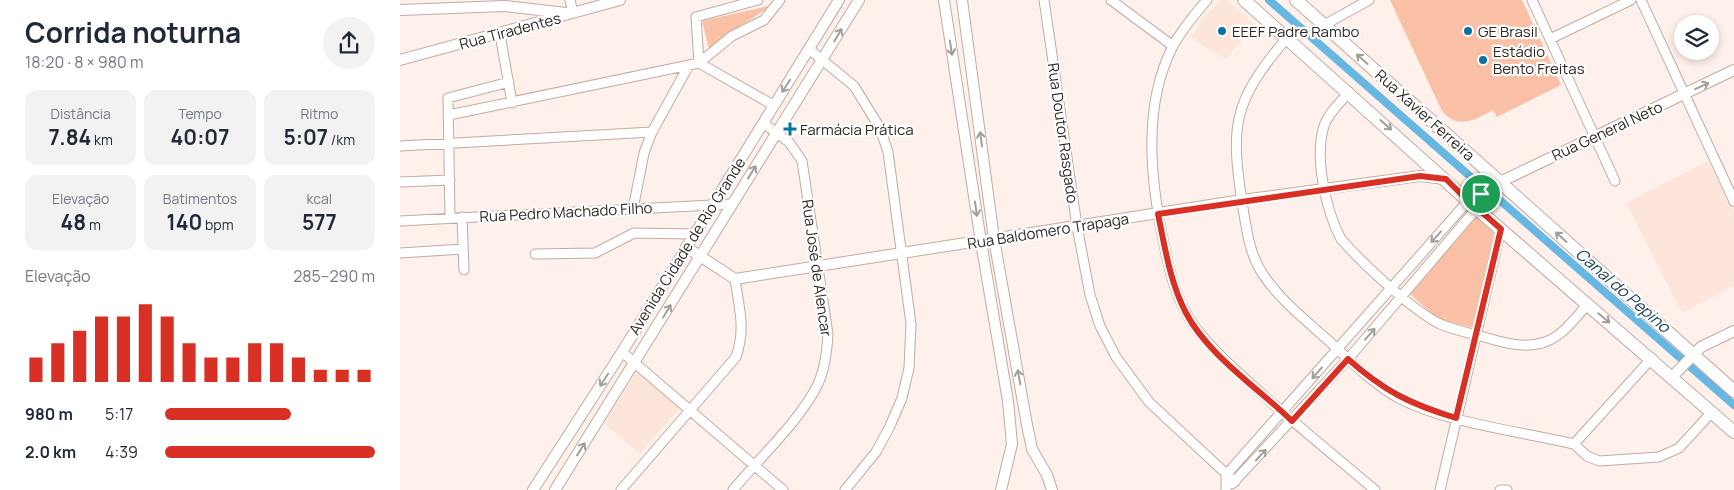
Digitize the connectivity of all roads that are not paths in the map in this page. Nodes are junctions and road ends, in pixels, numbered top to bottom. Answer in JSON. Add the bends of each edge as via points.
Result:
{"nodes":[{"id":1,"x":570,"y":0,"type":"edge"},
{"id":2,"x":620,"y":0,"type":"edge"},
{"id":3,"x":758,"y":0,"type":"edge"},
{"id":4,"x":780,"y":0,"type":"edge"},
{"id":5,"x":839,"y":0,"type":"edge"},
{"id":6,"x":859,"y":0,"type":"edge"},
{"id":7,"x":944,"y":0,"type":"edge"},
{"id":8,"x":962,"y":0,"type":"edge"},
{"id":9,"x":1044,"y":0,"type":"edge"},
{"id":10,"x":1111,"y":0,"type":"edge"},
{"id":11,"x":1207,"y":0,"type":"edge"},
{"id":12,"x":1244,"y":0,"type":"edge"},
{"id":13,"x":1296,"y":0,"type":"edge"},
{"id":14,"x":1369,"y":0,"type":"edge"},
{"id":15,"x":1532,"y":0,"type":"edge"},
{"id":16,"x":1631,"y":0,"type":"edge"},
{"id":17,"x":1641,"y":0,"type":"edge"},
{"id":18,"x":400,"y":10,"type":"edge"},
{"id":19,"x":573,"y":13,"type":"junction"},
{"id":20,"x":1324,"y":25,"type":"junction"},
{"id":21,"x":500,"y":34,"type":"junction"},
{"id":22,"x":1287,"y":38,"type":"junction"},
{"id":23,"x":1550,"y":39,"type":"junction"},
{"id":24,"x":1173,"y":46,"type":"junction"},
{"id":25,"x":809,"y":49,"type":"junction"},
{"id":26,"x":400,"y":60,"type":"edge"},
{"id":27,"x":823,"y":61,"type":"junction"},
{"id":28,"x":699,"y":62,"type":"junction"},
{"id":29,"x":689,"y":65,"type":"junction"},
{"id":30,"x":1734,"y":70,"type":"edge"},
{"id":31,"x":509,"y":82,"type":"junction"},
{"id":32,"x":1349,"y":92,"type":"junction"},
{"id":33,"x":1685,"y":94,"type":"junction"},
{"id":34,"x":512,"y":103,"type":"junction"},
{"id":35,"x":773,"y":105,"type":"junction"},
{"id":36,"x":449,"y":115,"type":"junction"},
{"id":37,"x":978,"y":118,"type":"junction"},
{"id":38,"x":962,"y":120,"type":"junction"},
{"id":39,"x":763,"y":123,"type":"junction"},
{"id":40,"x":652,"y":132,"type":"junction"},
{"id":41,"x":777,"y":132,"type":"junction"},
{"id":42,"x":1595,"y":135,"type":"junction"},
{"id":43,"x":449,"y":143,"type":"junction"},
{"id":44,"x":400,"y":146,"type":"edge"},
{"id":45,"x":1424,"y":159,"type":"junction"},
{"id":46,"x":1420,"y":176,"type":"junction"},
{"id":47,"x":1446,"y":179,"type":"junction"},
{"id":48,"x":450,"y":180,"type":"junction"},
{"id":49,"x":1615,"y":181,"type":"dead end"},
{"id":50,"x":400,"y":182,"type":"edge"},
{"id":51,"x":1500,"y":182,"type":"junction"},
{"id":52,"x":1324,"y":189,"type":"junction"},
{"id":53,"x":1734,"y":199,"type":"edge"},
{"id":54,"x":1242,"y":200,"type":"junction"},
{"id":55,"x":712,"y":204,"type":"junction"},
{"id":56,"x":732,"y":204,"type":"junction"},
{"id":57,"x":1472,"y":204,"type":"junction"},
{"id":58,"x":633,"y":210,"type":"junction"},
{"id":59,"x":1158,"y":214,"type":"junction"},
{"id":60,"x":462,"y":217,"type":"junction"},
{"id":61,"x":450,"y":218,"type":"junction"},
{"id":62,"x":400,"y":221,"type":"edge"},
{"id":63,"x":1077,"y":226,"type":"junction"},
{"id":64,"x":1501,"y":229,"type":"junction"},
{"id":65,"x":693,"y":234,"type":"junction"},
{"id":66,"x":994,"y":239,"type":"junction"},
{"id":67,"x":980,"y":242,"type":"junction"},
{"id":68,"x":686,"y":247,"type":"junction"},
{"id":69,"x":463,"y":249,"type":"junction"},
{"id":70,"x":902,"y":252,"type":"junction"},
{"id":71,"x":400,"y":253,"type":"edge"},
{"id":72,"x":536,"y":254,"type":"dead end"},
{"id":73,"x":700,"y":255,"type":"junction"},
{"id":74,"x":818,"y":267,"type":"junction"},
{"id":75,"x":464,"y":270,"type":"dead end"},
{"id":76,"x":735,"y":279,"type":"junction"},
{"id":77,"x":1392,"y":286,"type":"junction"},
{"id":78,"x":1402,"y":296,"type":"junction"},
{"id":79,"x":1587,"y":304,"type":"junction"},
{"id":80,"x":1734,"y":330,"type":"edge"},
{"id":81,"x":1476,"y":335,"type":"junction"},
{"id":82,"x":1338,"y":350,"type":"junction"},
{"id":83,"x":622,"y":352,"type":"junction"},
{"id":84,"x":1691,"y":355,"type":"junction"},
{"id":85,"x":1652,"y":358,"type":"junction"},
{"id":86,"x":1348,"y":359,"type":"junction"},
{"id":87,"x":635,"y":362,"type":"junction"},
{"id":88,"x":1676,"y":373,"type":"junction"},
{"id":89,"x":1734,"y":391,"type":"edge"},
{"id":90,"x":1008,"y":401,"type":"junction"},
{"id":91,"x":690,"y":412,"type":"junction"},
{"id":92,"x":1283,"y":412,"type":"junction"},
{"id":93,"x":1712,"y":412,"type":"junction"},
{"id":94,"x":1456,"y":418,"type":"junction"},
{"id":95,"x":1292,"y":421,"type":"junction"},
{"id":96,"x":1027,"y":425,"type":"junction"},
{"id":97,"x":1734,"y":432,"type":"edge"},
{"id":98,"x":1574,"y":444,"type":"junction"},
{"id":99,"x":753,"y":465,"type":"junction"},
{"id":100,"x":1226,"y":475,"type":"junction"},
{"id":101,"x":1235,"y":482,"type":"junction"},
{"id":102,"x":533,"y":490,"type":"edge"},
{"id":103,"x":555,"y":490,"type":"edge"},
{"id":104,"x":621,"y":490,"type":"edge"},
{"id":105,"x":733,"y":490,"type":"edge"},
{"id":106,"x":783,"y":490,"type":"edge"},
{"id":107,"x":845,"y":490,"type":"edge"},
{"id":108,"x":1001,"y":490,"type":"edge"},
{"id":109,"x":1052,"y":490,"type":"edge"},
{"id":110,"x":1226,"y":490,"type":"edge"},
{"id":111,"x":1375,"y":490,"type":"edge"},
{"id":112,"x":1440,"y":490,"type":"edge"},
{"id":113,"x":1500,"y":490,"type":"edge"},
{"id":114,"x":1507,"y":490,"type":"edge"}],
"edges":[{"from":1,"to":19,"type":"street"},
{"from":2,"to":19,"type":"street","name":"Rua Tiradentes"},
{"from":3,"to":28,"type":"street","via":[[696,17]]},
{"from":4,"to":28,"type":"street","via":[[764,20],[732,36]]},
{"from":5,"to":25,"type":"street","name":"Avenida Cidade de Rio Grande"},
{"from":27,"to":6,"type":"street","name":"Avenida Cidade de Rio Grande","one_way":true},
{"from":7,"to":38,"type":"street","one_way":true},
{"from":8,"to":37,"type":"street"},
{"from":9,"to":63,"type":"street","name":"Rua Doutor Rasgado"},
{"from":10,"to":24,"type":"street"},
{"from":11,"to":24,"type":"street"},
{"from":12,"to":22,"type":"main road"},
{"from":13,"to":20,"type":"main road","name":"Rua Xavier Ferreira"},
{"from":14,"to":20,"type":"street"},
{"from":15,"to":23,"type":"street"},
{"from":16,"to":23,"type":"street"},
{"from":17,"to":33,"type":"street"},
{"from":18,"to":19,"type":"street","via":[[506,6]]},
{"from":19,"to":21,"type":"street","name":"Rua Tiradentes"},
{"from":51,"to":20,"type":"main road","name":"Rua Xavier Ferreira","one_way":true},
{"from":21,"to":26,"type":"street","name":"Rua Tiradentes"},
{"from":21,"to":31,"type":"street"},
{"from":22,"to":32,"type":"main road"},
{"from":22,"to":54,"type":"street","via":[[1261,68],[1239,115],[1236,144]]},
{"from":23,"to":42,"type":"street"},
{"from":24,"to":59,"type":"street","via":[[1158,91],[1152,134],[1151,164]]},
{"from":25,"to":27,"type":"street"},
{"from":25,"to":35,"type":"street","name":"Avenida Cidade de Rio Grande","one_way":true},
{"from":27,"to":41,"type":"street","name":"Avenida Cidade de Rio Grande"},
{"from":27,"to":70,"type":"street","via":[[854,86],[880,128],[888,152]]},
{"from":28,"to":29,"type":"street"},
{"from":28,"to":35,"type":"street"},
{"from":29,"to":34,"type":"street"},
{"from":29,"to":40,"type":"street"},
{"from":33,"to":30,"type":"street","name":"Rua General Neto","one_way":true},
{"from":31,"to":34,"type":"street"},
{"from":31,"to":36,"type":"street","via":[[448,98]]},
{"from":32,"to":45,"type":"main road","one_way":true},
{"from":32,"to":52,"type":"street","via":[[1331,112],[1321,138]]},
{"from":33,"to":42,"type":"street","name":"Rua General Neto"},
{"from":33,"to":53,"type":"street"},
{"from":34,"to":36,"type":"street"},
{"from":35,"to":39,"type":"street","name":"Avenida Cidade de Rio Grande"},
{"from":36,"to":43,"type":"street"},
{"from":37,"to":38,"type":"street"},
{"from":66,"to":37,"type":"street","one_way":true},
{"from":38,"to":67,"type":"street","one_way":true},
{"from":39,"to":41,"type":"street","name":"Rua José de Alencar"},
{"from":39,"to":55,"type":"street","name":"Avenida Cidade de Rio Grande"},
{"from":40,"to":43,"type":"street"},
{"from":40,"to":58,"type":"street","via":[[638,174]]},
{"from":56,"to":41,"type":"street","name":"Avenida Cidade de Rio Grande","one_way":true},
{"from":41,"to":74,"type":"street","name":"Rua José de Alencar","via":[[796,149],[802,161]]},
{"from":42,"to":49,"type":"street"},
{"from":42,"to":51,"type":"street","name":"Rua General Neto"},
{"from":43,"to":44,"type":"street"},
{"from":43,"to":48,"type":"street"},
{"from":45,"to":46,"type":"street","via":[[1426,171]]},
{"from":45,"to":47,"type":"main road"},
{"from":46,"to":47,"type":"street","name":"Rua Baldomero Trapaga"},
{"from":46,"to":52,"type":"street","name":"Rua Baldomero Trapaga"},
{"from":47,"to":57,"type":"main road"},
{"from":48,"to":50,"type":"street"},
{"from":48,"to":61,"type":"street"},
{"from":51,"to":57,"type":"main road","name":"Rua General Neto"},
{"from":84,"to":51,"type":"main road","name":"Rua Xavier Ferreira","one_way":true},
{"from":52,"to":54,"type":"street","name":"Rua Baldomero Trapaga"},
{"from":52,"to":77,"type":"street","via":[[1342,239]]},
{"from":54,"to":59,"type":"street","name":"Rua Baldomero Trapaga"},
{"from":54,"to":82,"type":"street","via":[[1251,253],[1263,275],[1279,296]]},
{"from":55,"to":56,"type":"street","name":"Rua Pedro Machado Filho"},
{"from":55,"to":58,"type":"street","name":"Rua Pedro Machado Filho"},
{"from":55,"to":65,"type":"street","name":"Avenida Cidade de Rio Grande"},
{"from":56,"to":73,"type":"street","name":"Avenida Cidade de Rio Grande"},
{"from":57,"to":64,"type":"main road"},
{"from":57,"to":77,"type":"street","one_way":true},
{"from":57,"to":78,"type":"street"},
{"from":58,"to":60,"type":"street","name":"Rua Pedro Machado Filho"},
{"from":59,"to":63,"type":"street","name":"Rua Baldomero Trapaga"},
{"from":59,"to":92,"type":"street","via":[[1171,276],[1186,313],[1208,342]]},
{"from":60,"to":61,"type":"street","name":"Rua Pedro Machado Filho"},
{"from":60,"to":69,"type":"street"},
{"from":61,"to":62,"type":"street","name":"Rua Pedro Machado Filho"},
{"from":63,"to":66,"type":"street","name":"Rua Baldomero Trapaga"},
{"from":63,"to":100,"type":"street","name":"Rua Doutor Rasgado","via":[[1090,295],[1100,326],[1116,357],[1149,402]]},
{"from":64,"to":79,"type":"main road"},
{"from":64,"to":81,"type":"street"},
{"from":65,"to":68,"type":"street","name":"Avenida Cidade de Rio Grande"},
{"from":65,"to":72,"type":"street","via":[[634,233],[595,253]]},
{"from":66,"to":67,"type":"street","name":"Rua Baldomero Trapaga"},
{"from":96,"to":66,"type":"street","one_way":true},
{"from":67,"to":70,"type":"street","name":"Rua Baldomero Trapaga"},
{"from":67,"to":90,"type":"street"},
{"from":68,"to":73,"type":"street"},
{"from":68,"to":83,"type":"street","name":"Avenida Cidade de Rio Grande"},
{"from":69,"to":71,"type":"street"},
{"from":69,"to":75,"type":"street"},
{"from":70,"to":74,"type":"street","name":"Rua Baldomero Trapaga"},
{"from":70,"to":107,"type":"street","via":[[911,324],[909,368],[902,398],[876,452]]},
{"from":73,"to":76,"type":"street"},
{"from":87,"to":73,"type":"street","name":"Avenida Cidade de Rio Grande","one_way":true},
{"from":74,"to":76,"type":"street","name":"Rua Baldomero Trapaga"},
{"from":74,"to":99,"type":"street","name":"Rua José de Alencar","via":[[828,334],[827,357],[817,386],[797,415]]},
{"from":76,"to":91,"type":"street","via":[[743,326],[742,340],[736,357]]},
{"from":77,"to":78,"type":"street"},
{"from":77,"to":82,"type":"street"},
{"from":78,"to":81,"type":"street","via":[[1440,324]]},
{"from":86,"to":78,"type":"street","one_way":true},
{"from":79,"to":81,"type":"street","via":[[1560,334],[1545,342],[1528,346]]},
{"from":79,"to":85,"type":"main road","one_way":true},
{"from":80,"to":84,"type":"street"},
{"from":81,"to":94,"type":"street"},
{"from":82,"to":86,"type":"street"},
{"from":82,"to":92,"type":"street","one_way":true},
{"from":83,"to":87,"type":"street"},
{"from":83,"to":102,"type":"street","name":"Avenida Cidade de Rio Grande","one_way":true},
{"from":84,"to":88,"type":"street"},
{"from":84,"to":89,"type":"main road","name":"Rua Xavier Ferreira"},
{"from":85,"to":88,"type":"main road"},
{"from":85,"to":98,"type":"street"},
{"from":86,"to":94,"type":"street","via":[[1396,396]]},
{"from":86,"to":95,"type":"street"},
{"from":87,"to":91,"type":"street"},
{"from":103,"to":87,"type":"street","name":"Avenida Cidade de Rio Grande","one_way":true},
{"from":88,"to":93,"type":"main road"},
{"from":90,"to":96,"type":"street"},
{"from":90,"to":108,"type":"street","via":[[1012,444]]},
{"from":91,"to":99,"type":"street"},
{"from":91,"to":104,"type":"street"},
{"from":92,"to":95,"type":"street"},
{"from":92,"to":100,"type":"street"},
{"from":93,"to":97,"type":"main road"},
{"from":93,"to":98,"type":"street","via":[[1679,448],[1659,458],[1599,461],[1587,456]]},
{"from":94,"to":98,"type":"street"},
{"from":94,"to":112,"type":"street"},
{"from":101,"to":95,"type":"street","one_way":true},
{"from":95,"to":111,"type":"street"},
{"from":96,"to":109,"type":"street","via":[[1032,450]]},
{"from":99,"to":105,"type":"street","name":"Rua José de Alencar"},
{"from":99,"to":106,"type":"street"},
{"from":100,"to":101,"type":"street","name":"Rua Doutor Rasgado"},
{"from":100,"to":110,"type":"street"},
{"from":101,"to":110,"type":"street"},
{"from":113,"to":114,"type":"street"}]}
